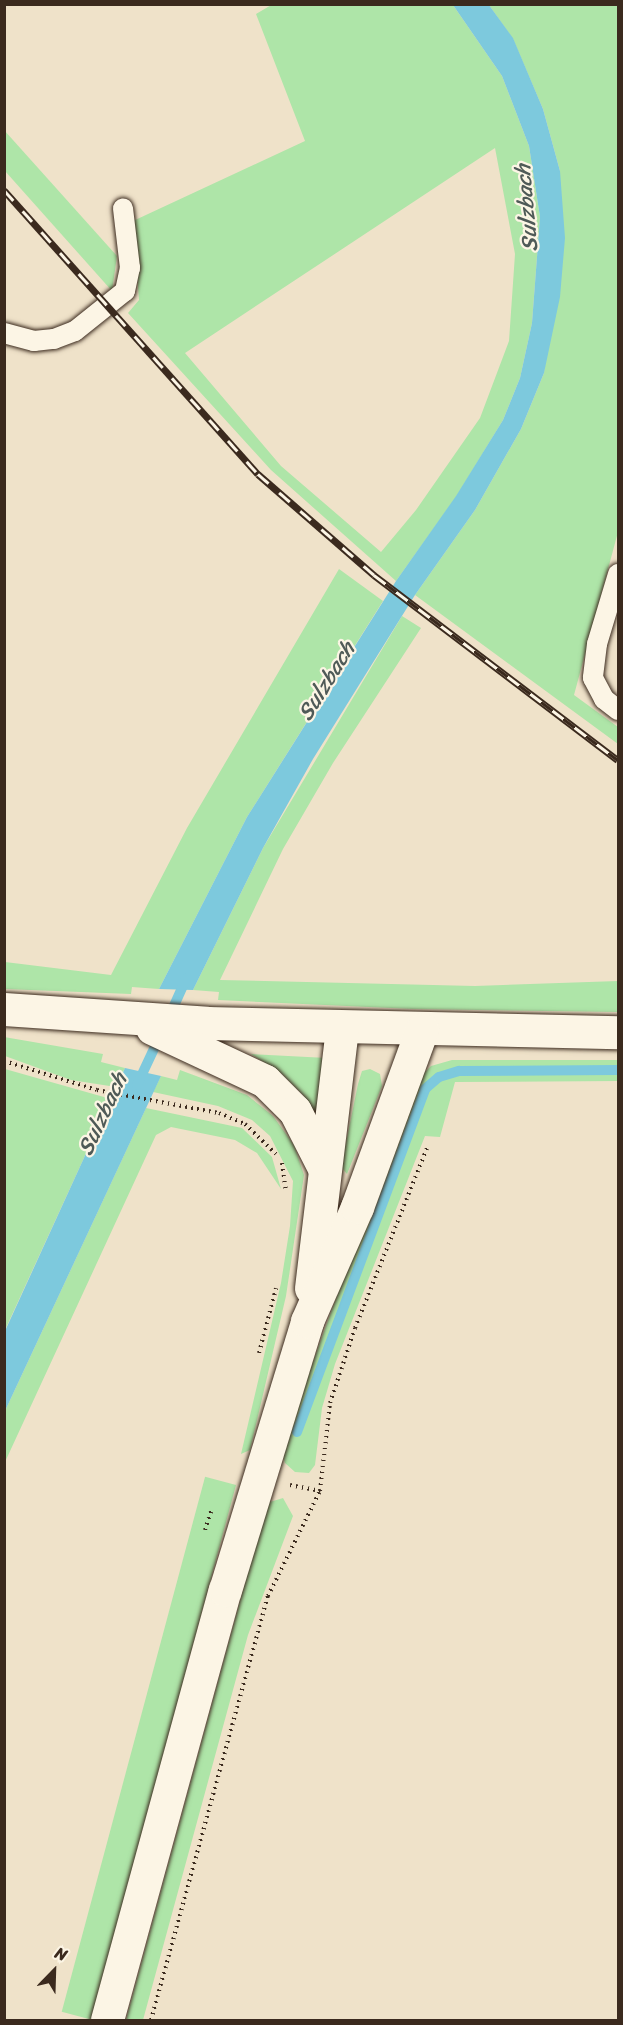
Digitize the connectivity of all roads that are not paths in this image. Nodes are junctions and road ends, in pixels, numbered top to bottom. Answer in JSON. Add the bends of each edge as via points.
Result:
{"nodes":[{"id":1,"x":123,"y":208,"type":"dead end"},
{"id":2,"x":4,"y":333,"type":"edge"},
{"id":3,"x":618,"y":574,"type":"edge"},
{"id":4,"x":618,"y":710,"type":"edge"},
{"id":5,"x":4,"y":1009,"type":"edge"},
{"id":6,"x":342,"y":1027,"type":"junction"},
{"id":7,"x":422,"y":1029,"type":"junction"},
{"id":8,"x":618,"y":1032,"type":"edge"},
{"id":9,"x":201,"y":1035,"type":"junction"},
{"id":10,"x":323,"y":1166,"type":"junction"},
{"id":11,"x":307,"y":1321,"type":"junction"},
{"id":12,"x":107,"y":2020,"type":"edge"}],
"edges":[{"from":1,"to":2,"type":"lane","via":[[130,268],[125,291],[75,331],[54,339],[34,341]]},
{"from":3,"to":4,"type":"lane","via":[[597,644],[593,678],[604,699]]},
{"from":5,"to":9,"type":"street","via":[[128,1018]]},
{"from":6,"to":7,"type":"street"},
{"from":6,"to":9,"type":"street"},
{"from":6,"to":10,"type":"street"},
{"from":7,"to":8,"type":"street"},
{"from":7,"to":11,"type":"street","via":[[357,1207]]},
{"from":9,"to":10,"type":"street","via":[[265,1081],[295,1111]]},
{"from":10,"to":11,"type":"street"},
{"from":11,"to":12,"type":"street","via":[[225,1590]]}]}
